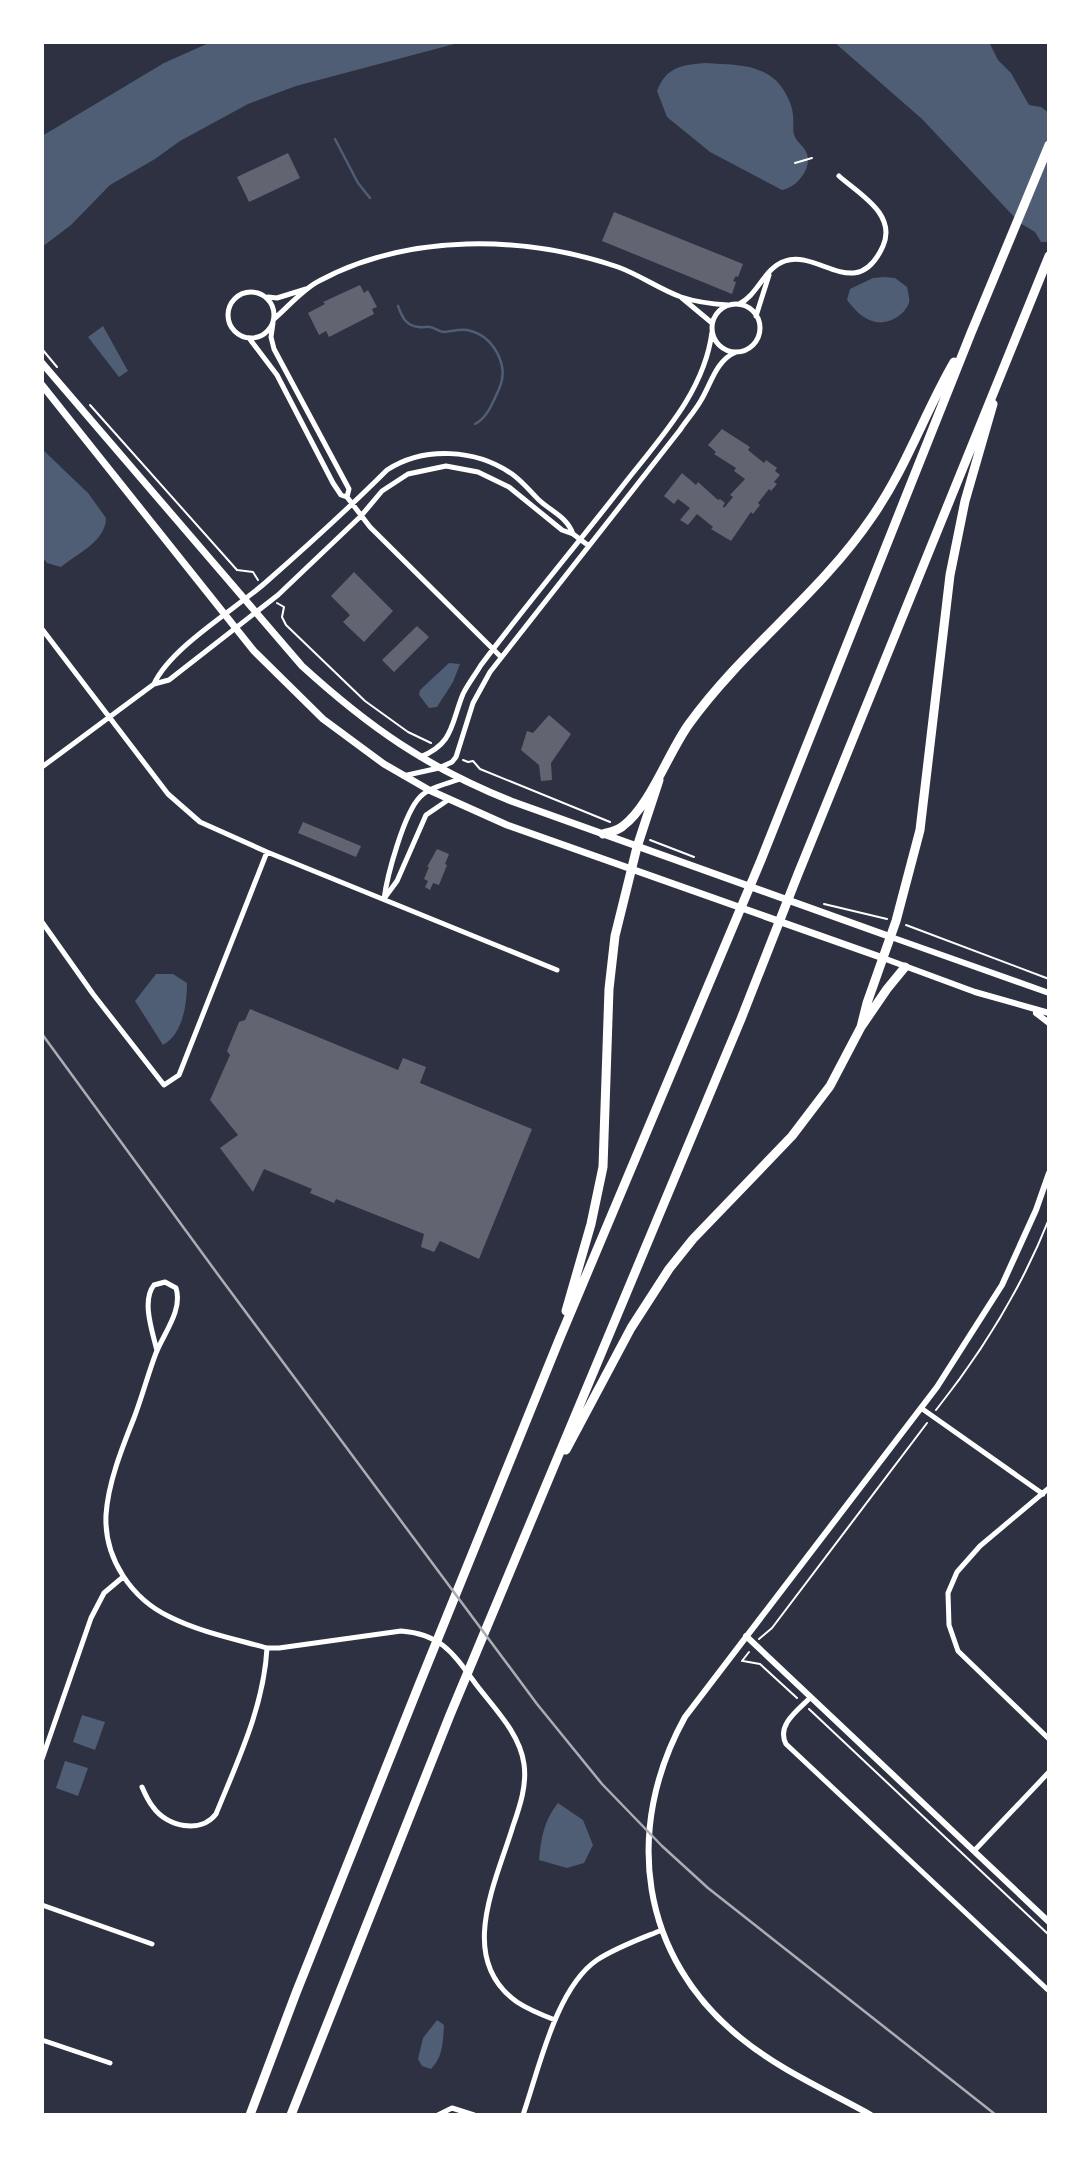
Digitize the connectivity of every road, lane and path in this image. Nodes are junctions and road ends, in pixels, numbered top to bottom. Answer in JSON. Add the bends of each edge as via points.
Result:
{"nodes":[{"id":1,"x":1049,"y":145,"type":"edge"},
{"id":2,"x":812,"y":158,"type":"dead end"},
{"id":3,"x":795,"y":163,"type":"dead end"},
{"id":4,"x":839,"y":176,"type":"dead end"},
{"id":5,"x":1049,"y":256,"type":"edge"},
{"id":6,"x":769,"y":274,"type":"junction"},
{"id":7,"x":309,"y":288,"type":"junction"},
{"id":8,"x":680,"y":296,"type":"junction"},
{"id":9,"x":266,"y":297,"type":"junction"},
{"id":10,"x":739,"y":304,"type":"junction"},
{"id":11,"x":727,"y":305,"type":"junction"},
{"id":12,"x":756,"y":316,"type":"junction"},
{"id":13,"x":274,"y":321,"type":"junction"},
{"id":14,"x":712,"y":323,"type":"junction"},
{"id":15,"x":712,"y":332,"type":"junction"},
{"id":16,"x":971,"y":333,"type":"junction"},
{"id":17,"x":249,"y":338,"type":"junction"},
{"id":18,"x":736,"y":352,"type":"junction"},
{"id":19,"x":1007,"y":356,"type":"junction"},
{"id":20,"x":42,"y":363,"type":"edge"},
{"id":21,"x":42,"y":385,"type":"edge"},
{"id":22,"x":86,"y":401,"type":"dead end"},
{"id":23,"x":347,"y":497,"type":"junction"},
{"id":24,"x":352,"y":503,"type":"junction"},
{"id":25,"x":361,"y":516,"type":"junction"},
{"id":26,"x":573,"y":534,"type":"junction"},
{"id":27,"x":580,"y":539,"type":"junction"},
{"id":28,"x":589,"y":546,"type":"junction"},
{"id":29,"x":256,"y":577,"type":"dead end"},
{"id":30,"x":243,"y":599,"type":"junction"},
{"id":31,"x":279,"y":605,"type":"dead end"},
{"id":32,"x":224,"y":614,"type":"junction"},
{"id":33,"x":255,"y":614,"type":"junction"},
{"id":34,"x":42,"y":629,"type":"edge"},
{"id":35,"x":236,"y":629,"type":"junction"},
{"id":36,"x":494,"y":648,"type":"junction"},
{"id":37,"x":502,"y":657,"type":"junction"},
{"id":38,"x":154,"y":684,"type":"junction"},
{"id":39,"x":110,"y":717,"type":"junction"},
{"id":40,"x":430,"y":741,"type":"dead end"},
{"id":41,"x":420,"y":757,"type":"junction"},
{"id":42,"x":468,"y":762,"type":"dead end"},
{"id":43,"x":42,"y":767,"type":"edge"},
{"id":44,"x":439,"y":768,"type":"junction"},
{"id":45,"x":661,"y":771,"type":"junction"},
{"id":46,"x":403,"y":776,"type":"junction"},
{"id":47,"x":460,"y":779,"type":"junction"},
{"id":48,"x":429,"y":790,"type":"junction"},
{"id":49,"x":448,"y":800,"type":"junction"},
{"id":50,"x":621,"y":828,"type":"junction"},
{"id":51,"x":603,"y":834,"type":"junction"},
{"id":52,"x":640,"y":835,"type":"junction"},
{"id":53,"x":637,"y":847,"type":"junction"},
{"id":54,"x":267,"y":852,"type":"junction"},
{"id":55,"x":693,"y":856,"type":"dead end"},
{"id":56,"x":631,"y":870,"type":"junction"},
{"id":57,"x":384,"y":899,"type":"junction"},
{"id":58,"x":824,"y":904,"type":"dead end"},
{"id":59,"x":888,"y":919,"type":"dead end"},
{"id":60,"x":42,"y":922,"type":"edge"},
{"id":61,"x":912,"y":927,"type":"dead end"},
{"id":62,"x":891,"y":937,"type":"junction"},
{"id":63,"x":883,"y":958,"type":"junction"},
{"id":64,"x":905,"y":967,"type":"junction"},
{"id":65,"x":557,"y":970,"type":"dead end"},
{"id":66,"x":1049,"y":979,"type":"edge"},
{"id":67,"x":1049,"y":993,"type":"edge"},
{"id":68,"x":1032,"y":1010,"type":"junction"},
{"id":69,"x":1049,"y":1013,"type":"edge"},
{"id":70,"x":1049,"y":1023,"type":"edge"},
{"id":71,"x":861,"y":1027,"type":"junction"},
{"id":72,"x":1049,"y":1173,"type":"edge"},
{"id":73,"x":1049,"y":1219,"type":"edge"},
{"id":74,"x":559,"y":1340,"type":"junction"},
{"id":75,"x":157,"y":1351,"type":"junction"},
{"id":76,"x":921,"y":1408,"type":"junction"},
{"id":77,"x":932,"y":1416,"type":"junction"},
{"id":78,"x":551,"y":1475,"type":"junction"},
{"id":79,"x":1049,"y":1488,"type":"edge"},
{"id":80,"x":1043,"y":1494,"type":"junction"},
{"id":81,"x":123,"y":1577,"type":"junction"},
{"id":82,"x":746,"y":1636,"type":"junction"},
{"id":83,"x":755,"y":1644,"type":"junction"},
{"id":84,"x":267,"y":1647,"type":"junction"},
{"id":85,"x":811,"y":1697,"type":"junction"},
{"id":86,"x":804,"y":1704,"type":"junction"},
{"id":87,"x":1049,"y":1739,"type":"edge"},
{"id":88,"x":42,"y":1759,"type":"edge"},
{"id":89,"x":1049,"y":1772,"type":"edge"},
{"id":90,"x":142,"y":1787,"type":"dead end"},
{"id":91,"x":974,"y":1851,"type":"junction"},
{"id":92,"x":42,"y":1905,"type":"edge"},
{"id":93,"x":1049,"y":1922,"type":"edge"},
{"id":94,"x":662,"y":1930,"type":"junction"},
{"id":95,"x":1049,"y":1935,"type":"edge"},
{"id":96,"x":152,"y":1944,"type":"dead end"},
{"id":97,"x":1049,"y":1992,"type":"edge"},
{"id":98,"x":555,"y":2020,"type":"junction"},
{"id":99,"x":42,"y":2040,"type":"edge"},
{"id":100,"x":110,"y":2063,"type":"dead end"},
{"id":101,"x":250,"y":2115,"type":"edge"},
{"id":102,"x":291,"y":2115,"type":"edge"},
{"id":103,"x":438,"y":2115,"type":"edge"},
{"id":104,"x":474,"y":2115,"type":"edge"},
{"id":105,"x":523,"y":2115,"type":"edge"},
{"id":106,"x":871,"y":2115,"type":"edge"}],
"edges":[{"from":1,"to":16,"type":"highway"},
{"from":2,"to":3,"type":"path"},
{"from":4,"to":6,"type":"street","via":[[883,217],[886,234],[879,254],[867,267],[850,273],[797,259],[782,262]]},
{"from":5,"to":19,"type":"highway"},
{"from":6,"to":10,"type":"street"},
{"from":6,"to":12,"type":"street"},
{"from":7,"to":8,"type":"street","via":[[376,257],[483,244],[581,257],[633,273]]},
{"from":7,"to":9,"type":"street"},
{"from":7,"to":13,"type":"street"},
{"from":8,"to":11,"type":"street"},
{"from":8,"to":14,"type":"street"},
{"from":9,"to":13,"type":"street"},
{"from":9,"to":17,"type":"street","via":[[256,292],[243,294],[229,308],[232,327]]},
{"from":10,"to":11,"type":"street"},
{"from":10,"to":12,"type":"street"},
{"from":11,"to":14,"type":"street"},
{"from":12,"to":18,"type":"street","via":[[760,330],[754,343]]},
{"from":13,"to":17,"type":"street","via":[[264,335]]},
{"from":13,"to":23,"type":"street","via":[[276,353],[349,489]]},
{"from":14,"to":15,"type":"street"},
{"from":15,"to":18,"type":"street","via":[[720,346]]},
{"from":15,"to":27,"type":"street","via":[[707,360],[694,390]]},
{"from":16,"to":45,"type":"highway","via":[[868,523],[834,567],[700,709]]},
{"from":16,"to":74,"type":"highway","via":[[761,860]]},
{"from":17,"to":23,"type":"street","via":[[281,382],[336,489]]},
{"from":18,"to":28,"type":"street","via":[[717,368],[700,402]]},
{"from":19,"to":62,"type":"highway","via":[[957,536],[920,830]]},
{"from":19,"to":78,"type":"highway","via":[[741,1019]]},
{"from":20,"to":30,"type":"main road"},
{"from":21,"to":32,"type":"main road"},
{"from":22,"to":29,"type":"path","via":[[237,570],[253,572]]},
{"from":23,"to":24,"type":"street"},
{"from":24,"to":25,"type":"street"},
{"from":24,"to":26,"type":"street","via":[[396,465],[456,454],[508,471],[569,523]]},
{"from":24,"to":30,"type":"street"},
{"from":25,"to":26,"type":"street","via":[[398,478],[446,466],[500,482]]},
{"from":25,"to":33,"type":"street"},
{"from":25,"to":36,"type":"street"},
{"from":26,"to":27,"type":"street"},
{"from":27,"to":28,"type":"street"},
{"from":27,"to":36,"type":"street"},
{"from":28,"to":37,"type":"street"},
{"from":30,"to":32,"type":"street"},
{"from":30,"to":33,"type":"main road"},
{"from":31,"to":40,"type":"path","via":[[284,607],[286,625],[365,701],[408,732]]},
{"from":32,"to":35,"type":"main road"},
{"from":32,"to":38,"type":"street","via":[[159,671]]},
{"from":33,"to":35,"type":"street"},
{"from":33,"to":41,"type":"main road","via":[[341,702]]},
{"from":34,"to":39,"type":"street"},
{"from":35,"to":38,"type":"street","via":[[169,680]]},
{"from":35,"to":46,"type":"main road","via":[[323,719]]},
{"from":36,"to":37,"type":"street"},
{"from":36,"to":41,"type":"street","via":[[463,694],[448,738]]},
{"from":37,"to":44,"type":"street","via":[[473,703],[456,757]]},
{"from":38,"to":39,"type":"street"},
{"from":39,"to":43,"type":"street"},
{"from":39,"to":54,"type":"street","via":[[184,810],[216,831]]},
{"from":41,"to":44,"type":"main road"},
{"from":42,"to":50,"type":"path"},
{"from":44,"to":46,"type":"street"},
{"from":44,"to":47,"type":"main road"},
{"from":45,"to":50,"type":"highway"},
{"from":45,"to":52,"type":"highway"},
{"from":46,"to":48,"type":"main road"},
{"from":47,"to":48,"type":"street"},
{"from":47,"to":51,"type":"main road"},
{"from":48,"to":49,"type":"main road"},
{"from":48,"to":57,"type":"street","via":[[413,806],[387,877]]},
{"from":49,"to":56,"type":"main road"},
{"from":49,"to":57,"type":"street","via":[[426,815],[397,881]]},
{"from":50,"to":51,"type":"highway"},
{"from":51,"to":53,"type":"main road"},
{"from":52,"to":53,"type":"highway"},
{"from":52,"to":55,"type":"path"},
{"from":53,"to":56,"type":"highway"},
{"from":53,"to":62,"type":"main road"},
{"from":54,"to":57,"type":"street"},
{"from":54,"to":60,"type":"street","via":[[179,1075],[164,1086]]},
{"from":56,"to":63,"type":"main road"},
{"from":56,"to":74,"type":"highway","via":[[615,936],[609,989],[603,1167]]},
{"from":57,"to":65,"type":"street"},
{"from":58,"to":59,"type":"path"},
{"from":61,"to":66,"type":"path"},
{"from":62,"to":63,"type":"highway"},
{"from":62,"to":67,"type":"street"},
{"from":63,"to":64,"type":"street"},
{"from":63,"to":71,"type":"highway"},
{"from":64,"to":68,"type":"street"},
{"from":64,"to":71,"type":"highway"},
{"from":68,"to":69,"type":"street"},
{"from":68,"to":70,"type":"street"},
{"from":71,"to":78,"type":"highway","via":[[836,1076],[792,1136],[693,1239],[663,1278]]},
{"from":72,"to":76,"type":"street","via":[[1002,1285]]},
{"from":73,"to":77,"type":"path","via":[[1018,1284],[971,1363]]},
{"from":74,"to":101,"type":"highway"},
{"from":75,"to":75,"type":"street","via":[[178,1300],[176,1288],[165,1282],[154,1285],[149,1293]]},
{"from":75,"to":81,"type":"street","via":[[108,1501],[108,1540]]},
{"from":76,"to":77,"type":"street"},
{"from":76,"to":82,"type":"street"},
{"from":77,"to":80,"type":"street"},
{"from":77,"to":83,"type":"path","via":[[772,1628]]},
{"from":78,"to":102,"type":"highway","via":[[450,1714]]},
{"from":79,"to":80,"type":"street"},
{"from":80,"to":87,"type":"street","via":[[980,1546],[957,1572],[948,1593],[949,1625],[958,1651]]},
{"from":81,"to":84,"type":"street","via":[[135,1593],[171,1618]]},
{"from":81,"to":88,"type":"street","via":[[97,1605]]},
{"from":82,"to":83,"type":"street"},
{"from":82,"to":94,"type":"street","via":[[685,1717],[655,1787],[648,1834],[649,1877]]},
{"from":83,"to":85,"type":"street"},
{"from":83,"to":86,"type":"path","via":[[742,1661],[760,1664]]},
{"from":84,"to":90,"type":"street","via":[[255,1715],[210,1822],[193,1827],[163,1817]]},
{"from":84,"to":98,"type":"street","via":[[401,1631],[436,1639],[453,1653],[510,1730],[524,1763],[522,1799],[484,1922],[484,1949],[493,1975],[510,1997]]},
{"from":85,"to":86,"type":"street"},
{"from":85,"to":91,"type":"street"},
{"from":86,"to":95,"type":"path"},
{"from":86,"to":97,"type":"street","via":[[783,1727],[786,1744]]},
{"from":89,"to":91,"type":"street"},
{"from":91,"to":93,"type":"street"},
{"from":92,"to":96,"type":"street"},
{"from":94,"to":98,"type":"street","via":[[616,1949],[584,1971]]},
{"from":94,"to":106,"type":"street","via":[[690,1985],[733,2032],[759,2052]]},
{"from":98,"to":105,"type":"street"},
{"from":99,"to":100,"type":"street"},
{"from":103,"to":104,"type":"street","via":[[452,2108]]}]}
